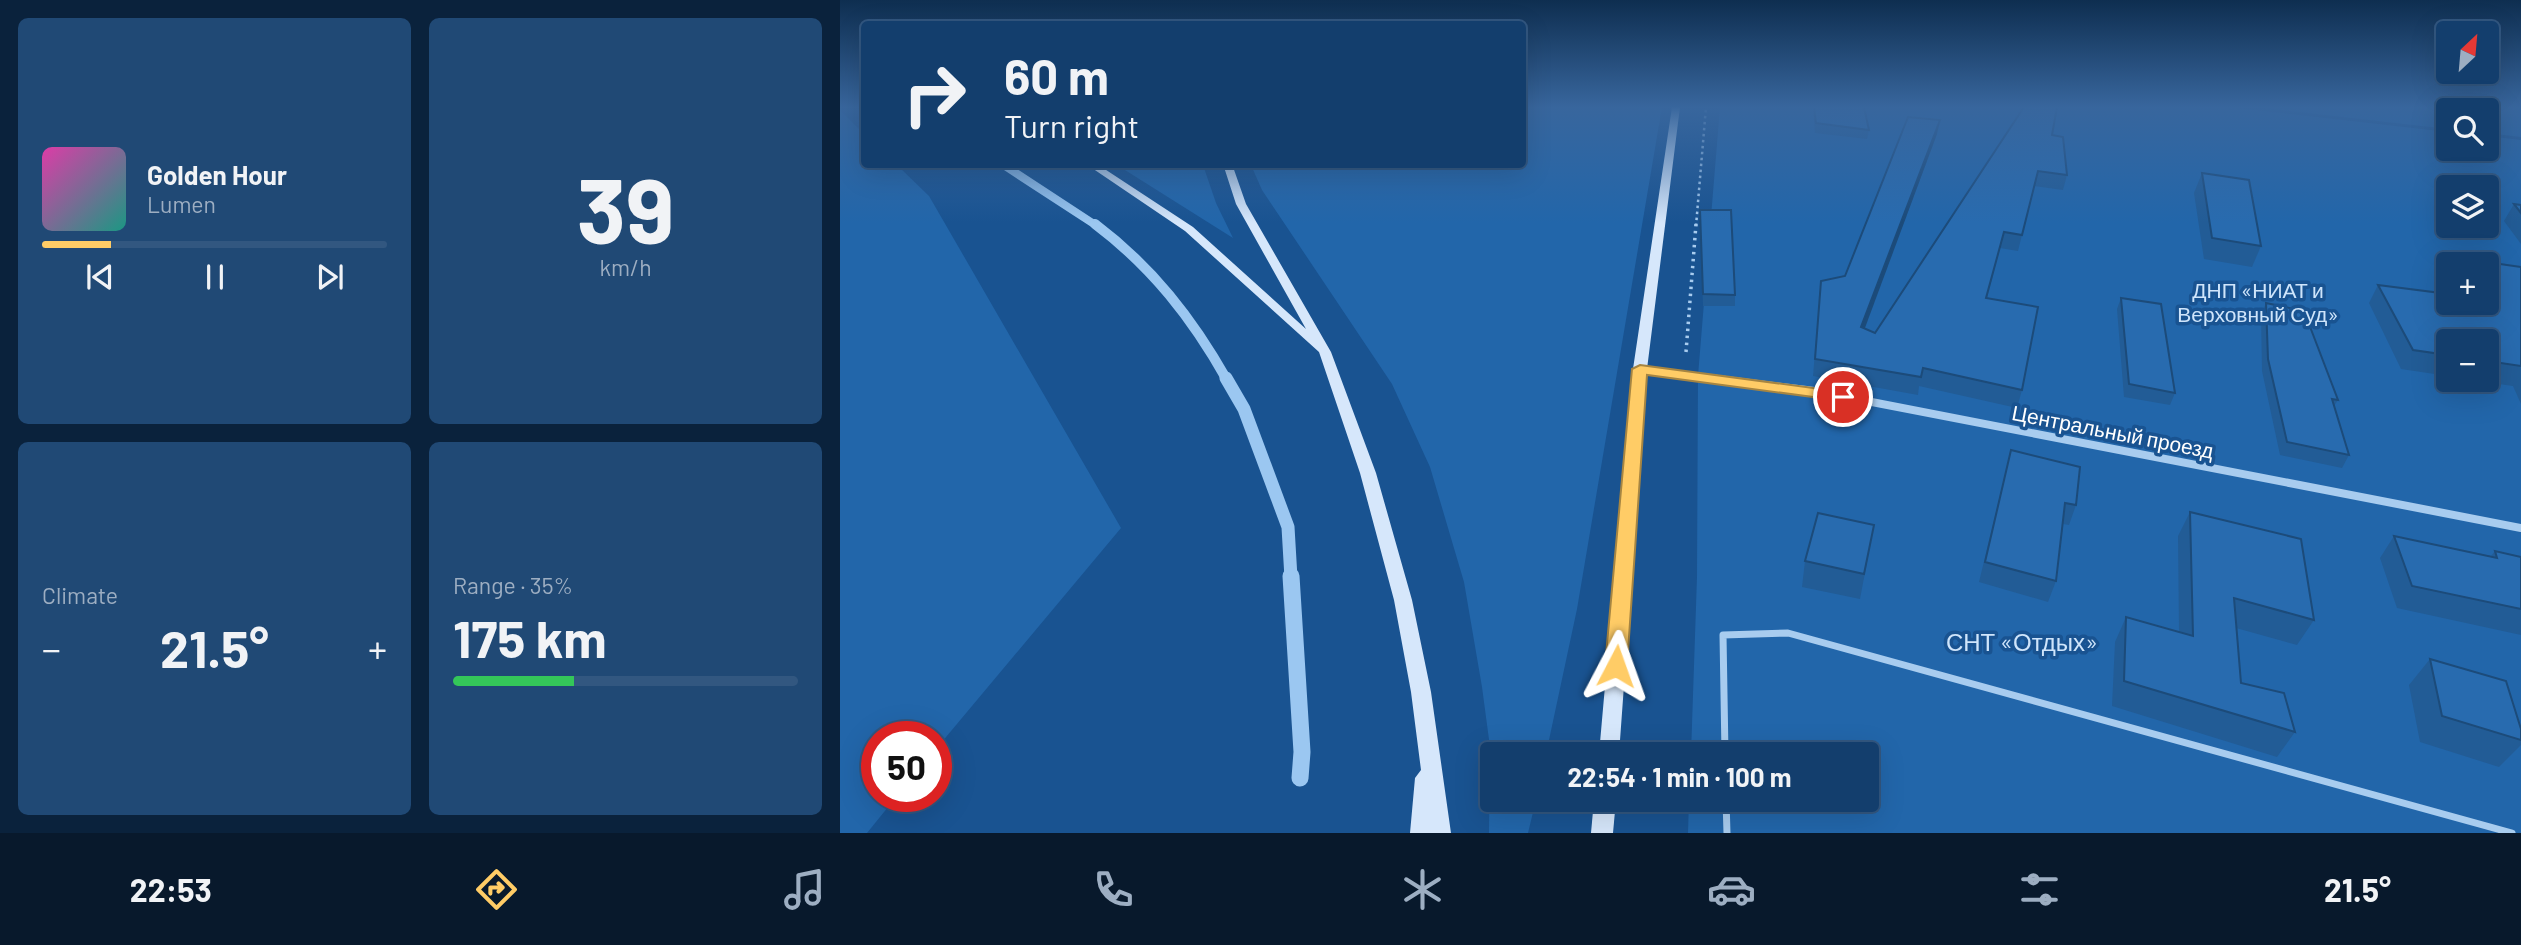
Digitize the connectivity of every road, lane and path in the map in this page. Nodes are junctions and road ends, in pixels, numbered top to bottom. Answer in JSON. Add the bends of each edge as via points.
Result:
{"nodes":[{"id":1,"x":1671,"y":146,"type":"edge"},
{"id":2,"x":1703,"y":146,"type":"edge"},
{"id":3,"x":1096,"y":168,"type":"edge"},
{"id":4,"x":1228,"y":168,"type":"edge"},
{"id":5,"x":1325,"y":352,"type":"junction"},
{"id":6,"x":1640,"y":369,"type":"junction"},
{"id":7,"x":1685,"y":374,"type":"junction"},
{"id":8,"x":2521,"y":528,"type":"edge"},
{"id":9,"x":1610,"y":742,"type":"edge"},
{"id":10,"x":1725,"y":742,"type":"edge"},
{"id":11,"x":1429,"y":755,"type":"junction"},
{"id":12,"x":1604,"y":812,"type":"edge"},
{"id":13,"x":1726,"y":812,"type":"edge"},
{"id":14,"x":1421,"y":833,"type":"edge"},
{"id":15,"x":1440,"y":833,"type":"edge"},
{"id":16,"x":1602,"y":833,"type":"edge"},
{"id":17,"x":1727,"y":833,"type":"edge"},
{"id":18,"x":2512,"y":833,"type":"edge"}],
"edges":[{"from":1,"to":6,"type":"main road"},
{"from":2,"to":7,"type":"path"},
{"from":3,"to":5,"type":"main road","via":[[1189,229]]},
{"from":4,"to":5,"type":"main road","via":[[1241,204]]},
{"from":5,"to":11,"type":"main road","via":[[1368,473],[1403,600]]},
{"from":6,"to":7,"type":"street","name":"Центральный проезд"},
{"from":6,"to":9,"type":"main road"},
{"from":7,"to":8,"type":"street","name":"Центральный проезд","via":[[1815,391]]},
{"from":10,"to":18,"type":"lane","via":[[1723,635],[1788,633]]},
{"from":11,"to":14,"type":"main road"},
{"from":11,"to":15,"type":"main road"},
{"from":12,"to":16,"type":"main road"},
{"from":13,"to":17,"type":"lane"}]}
